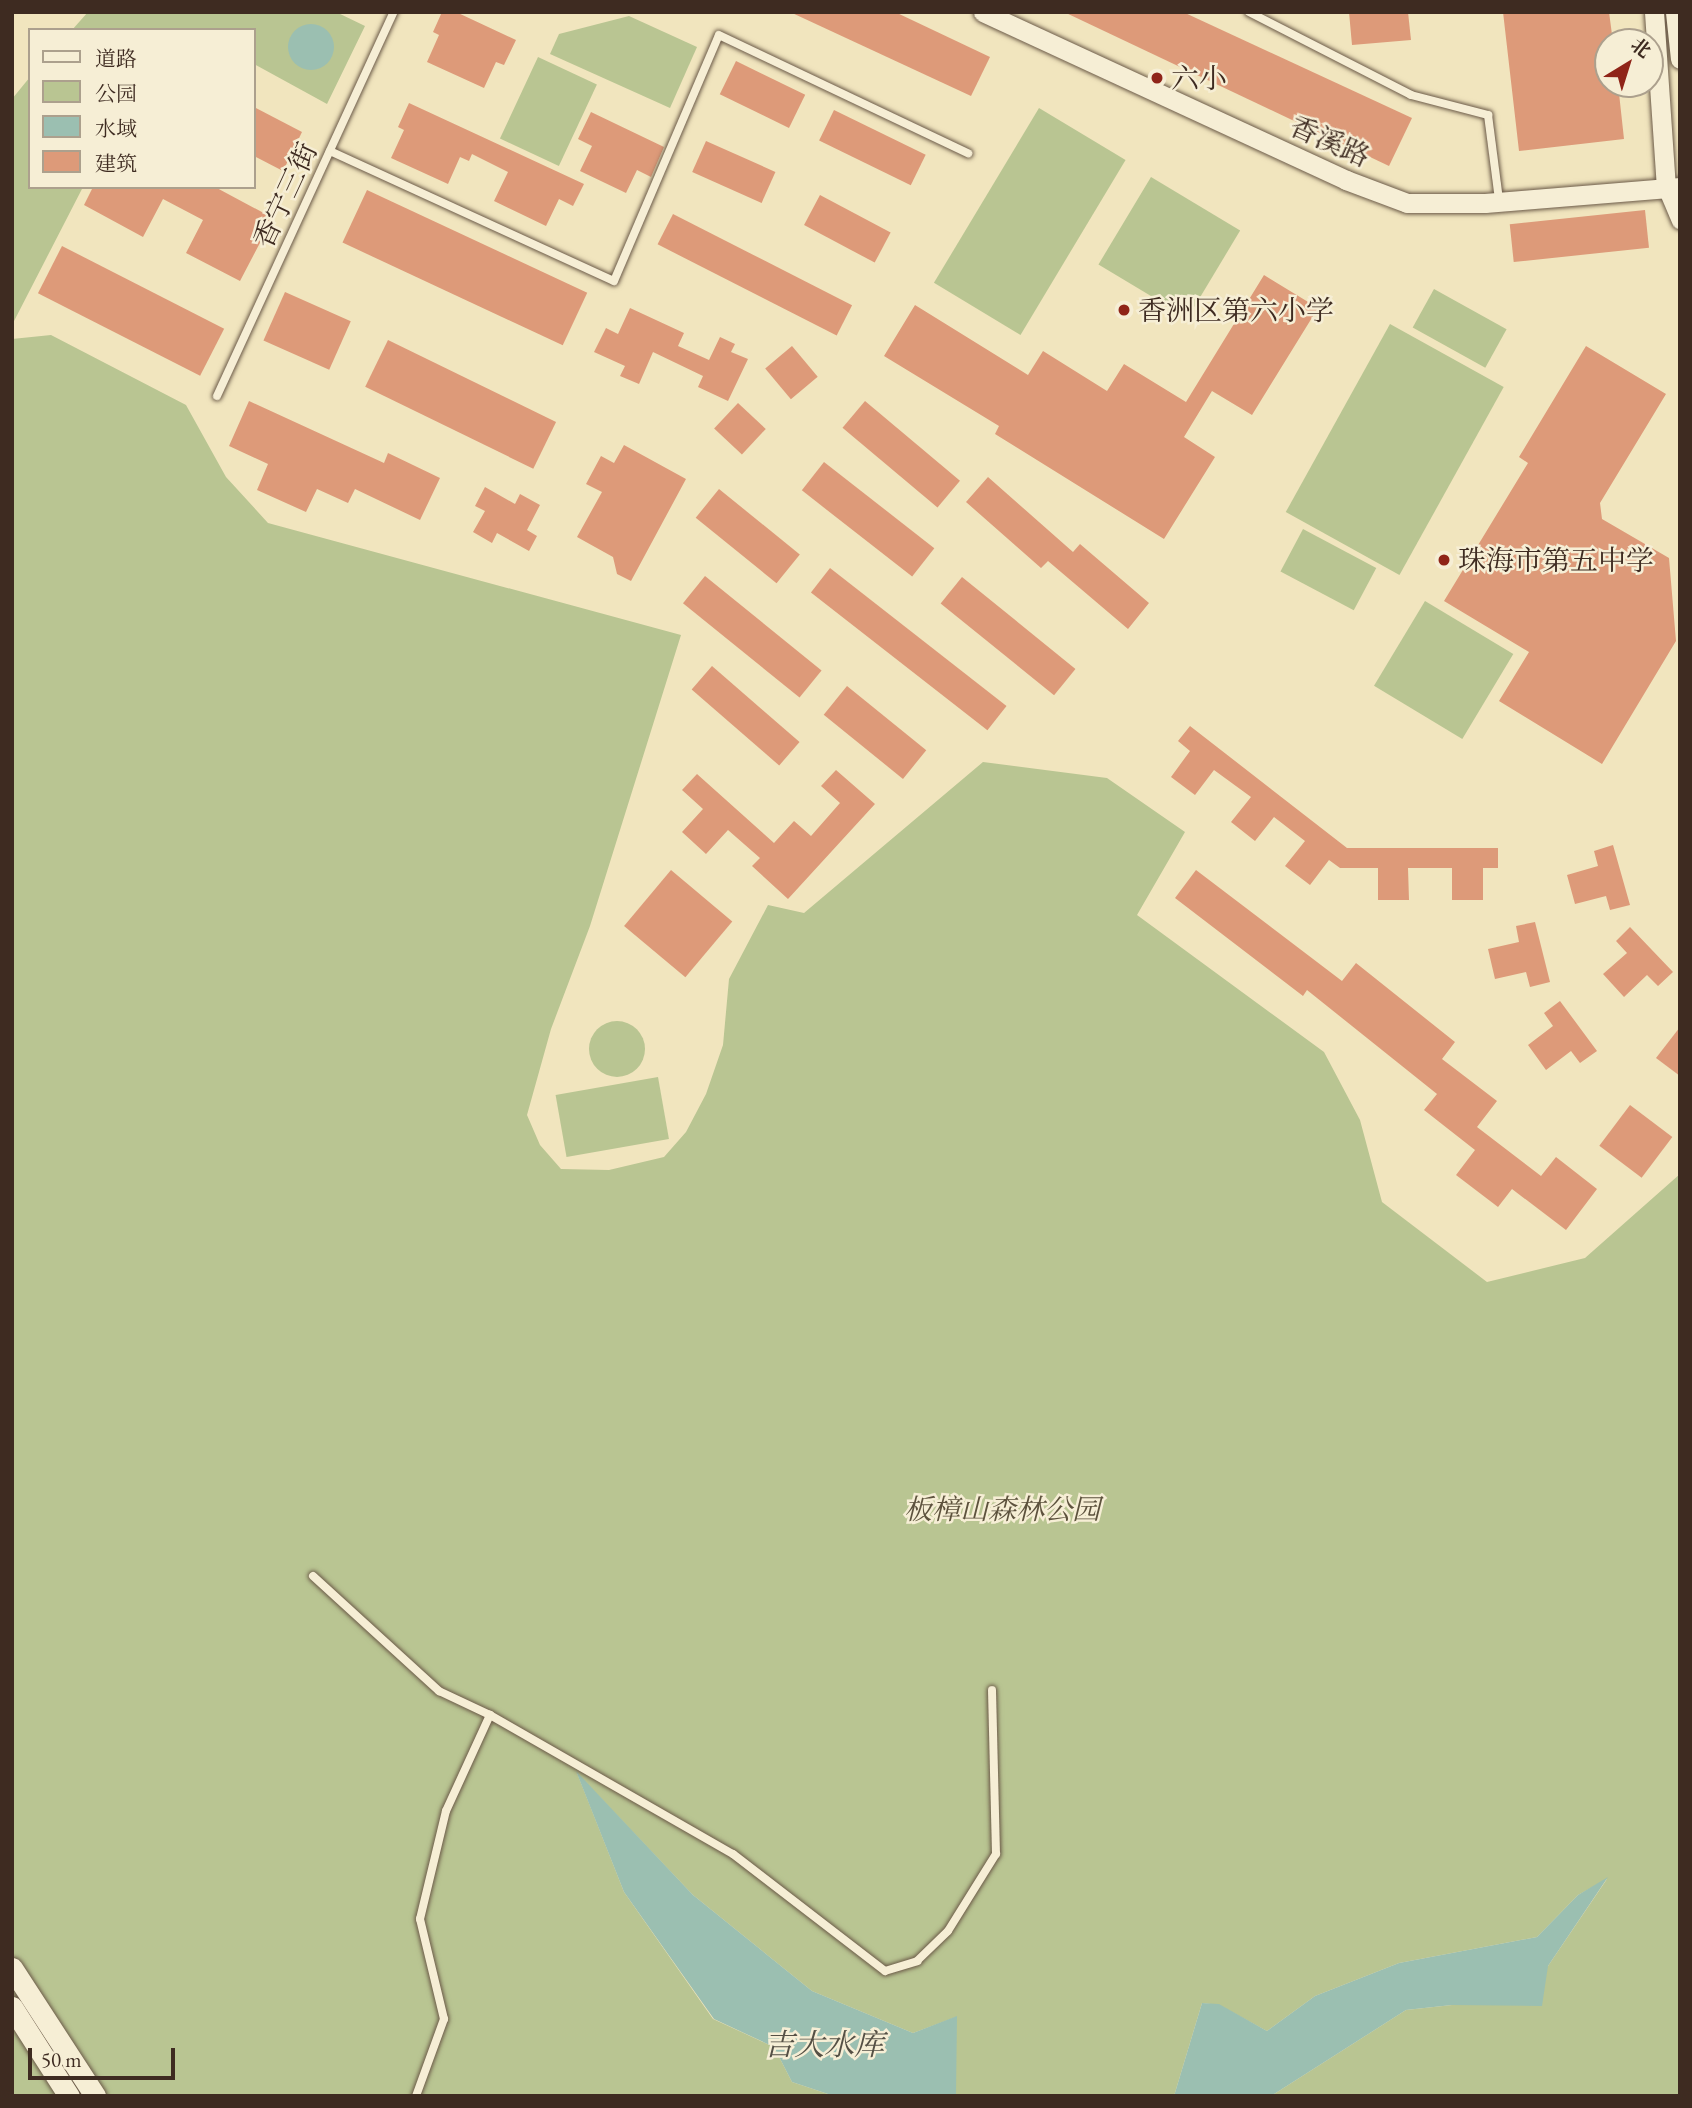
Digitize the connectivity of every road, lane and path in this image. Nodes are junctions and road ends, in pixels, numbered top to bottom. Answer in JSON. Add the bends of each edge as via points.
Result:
{"nodes":[{"id":1,"x":394,"y":12,"type":"edge"},
{"id":2,"x":983,"y":12,"type":"edge"},
{"id":3,"x":1249,"y":12,"type":"edge"},
{"id":4,"x":1654,"y":12,"type":"edge"},
{"id":5,"x":1675,"y":12,"type":"edge"},
{"id":6,"x":1680,"y":59,"type":"edge"},
{"id":7,"x":330,"y":151,"type":"junction"},
{"id":8,"x":968,"y":153,"type":"dead end"},
{"id":9,"x":1673,"y":188,"type":"edge"},
{"id":10,"x":1499,"y":201,"type":"junction"},
{"id":11,"x":1680,"y":221,"type":"edge"},
{"id":12,"x":217,"y":396,"type":"dead end"},
{"id":13,"x":313,"y":1576,"type":"dead end"},
{"id":14,"x":992,"y":1690,"type":"dead end"},
{"id":15,"x":490,"y":1715,"type":"junction"},
{"id":16,"x":12,"y":1969,"type":"edge"},
{"id":17,"x":12,"y":2007,"type":"edge"},
{"id":18,"x":69,"y":2096,"type":"edge"},
{"id":19,"x":95,"y":2096,"type":"edge"},
{"id":20,"x":416,"y":2096,"type":"edge"}],
"edges":[{"from":1,"to":7,"type":"lane","name":"香宁三街"},
{"from":2,"to":10,"type":"street","name":"香溪路","via":[[1346,180],[1407,203]]},
{"from":3,"to":10,"type":"lane","via":[[1411,96],[1488,115]]},
{"from":4,"to":9,"type":"street"},
{"from":5,"to":6,"type":"street"},
{"from":7,"to":8,"type":"lane","via":[[614,281],[719,35]]},
{"from":7,"to":12,"type":"lane","name":"香宁三街"},
{"from":9,"to":10,"type":"street","name":"香溪路"},
{"from":9,"to":11,"type":"street"},
{"from":13,"to":15,"type":"lane","via":[[439,1691]]},
{"from":14,"to":15,"type":"lane","via":[[996,1854],[948,1931],[916,1961],[885,1971],[733,1854]]},
{"from":15,"to":20,"type":"lane","via":[[446,1811],[420,1919],[444,2019]]},
{"from":16,"to":19,"type":"main road"},
{"from":17,"to":18,"type":"main road"}]}
